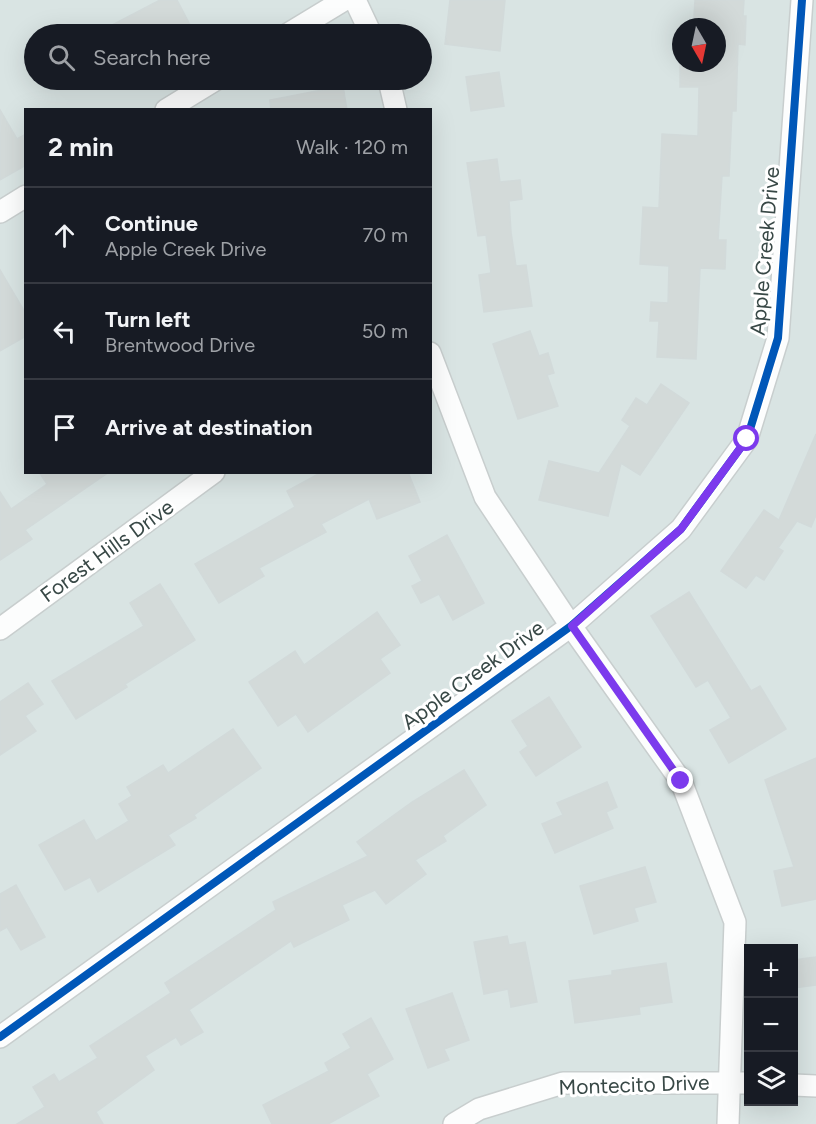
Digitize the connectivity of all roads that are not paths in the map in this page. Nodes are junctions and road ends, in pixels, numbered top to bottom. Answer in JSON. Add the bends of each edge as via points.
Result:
{"nodes":[{"id":1,"x":344,"y":0,"type":"edge"},
{"id":2,"x":355,"y":0,"type":"edge"},
{"id":3,"x":802,"y":0,"type":"edge"},
{"id":4,"x":304,"y":24,"type":"edge"},
{"id":5,"x":366,"y":24,"type":"edge"},
{"id":6,"x":199,"y":90,"type":"edge"},
{"id":7,"x":391,"y":90,"type":"edge"},
{"id":8,"x":169,"y":108,"type":"edge"},
{"id":9,"x":396,"y":108,"type":"edge"},
{"id":10,"x":24,"y":197,"type":"edge"},
{"id":11,"x":0,"y":212,"type":"edge"},
{"id":12,"x":432,"y":358,"type":"edge"},
{"id":13,"x":211,"y":474,"type":"edge"},
{"id":14,"x":572,"y":626,"type":"junction"},
{"id":15,"x":0,"y":629,"type":"edge"},
{"id":16,"x":0,"y":1037,"type":"edge"},
{"id":17,"x":740,"y":1082,"type":"edge"},
{"id":18,"x":798,"y":1085,"type":"edge"},
{"id":19,"x":816,"y":1086,"type":"edge"},
{"id":20,"x":454,"y":1124,"type":"edge"},
{"id":21,"x":728,"y":1124,"type":"edge"}],
"edges":[{"from":1,"to":4,"type":"street"},
{"from":2,"to":5,"type":"street"},
{"from":3,"to":14,"type":"street","name":"Apple Creek Drive","via":[[778,338],[747,439],[681,529]]},
{"from":6,"to":8,"type":"street"},
{"from":7,"to":9,"type":"street"},
{"from":10,"to":11,"type":"street"},
{"from":12,"to":14,"type":"street","via":[[485,497]]},
{"from":13,"to":15,"type":"street","name":"Forest Hills Drive"},
{"from":14,"to":16,"type":"street","name":"Apple Creek Drive"},
{"from":14,"to":17,"type":"street","via":[[681,781],[735,922]]},
{"from":17,"to":20,"type":"street","name":"Montecito Drive","via":[[563,1083],[478,1110]]},
{"from":17,"to":21,"type":"street"},
{"from":18,"to":19,"type":"street"}]}
